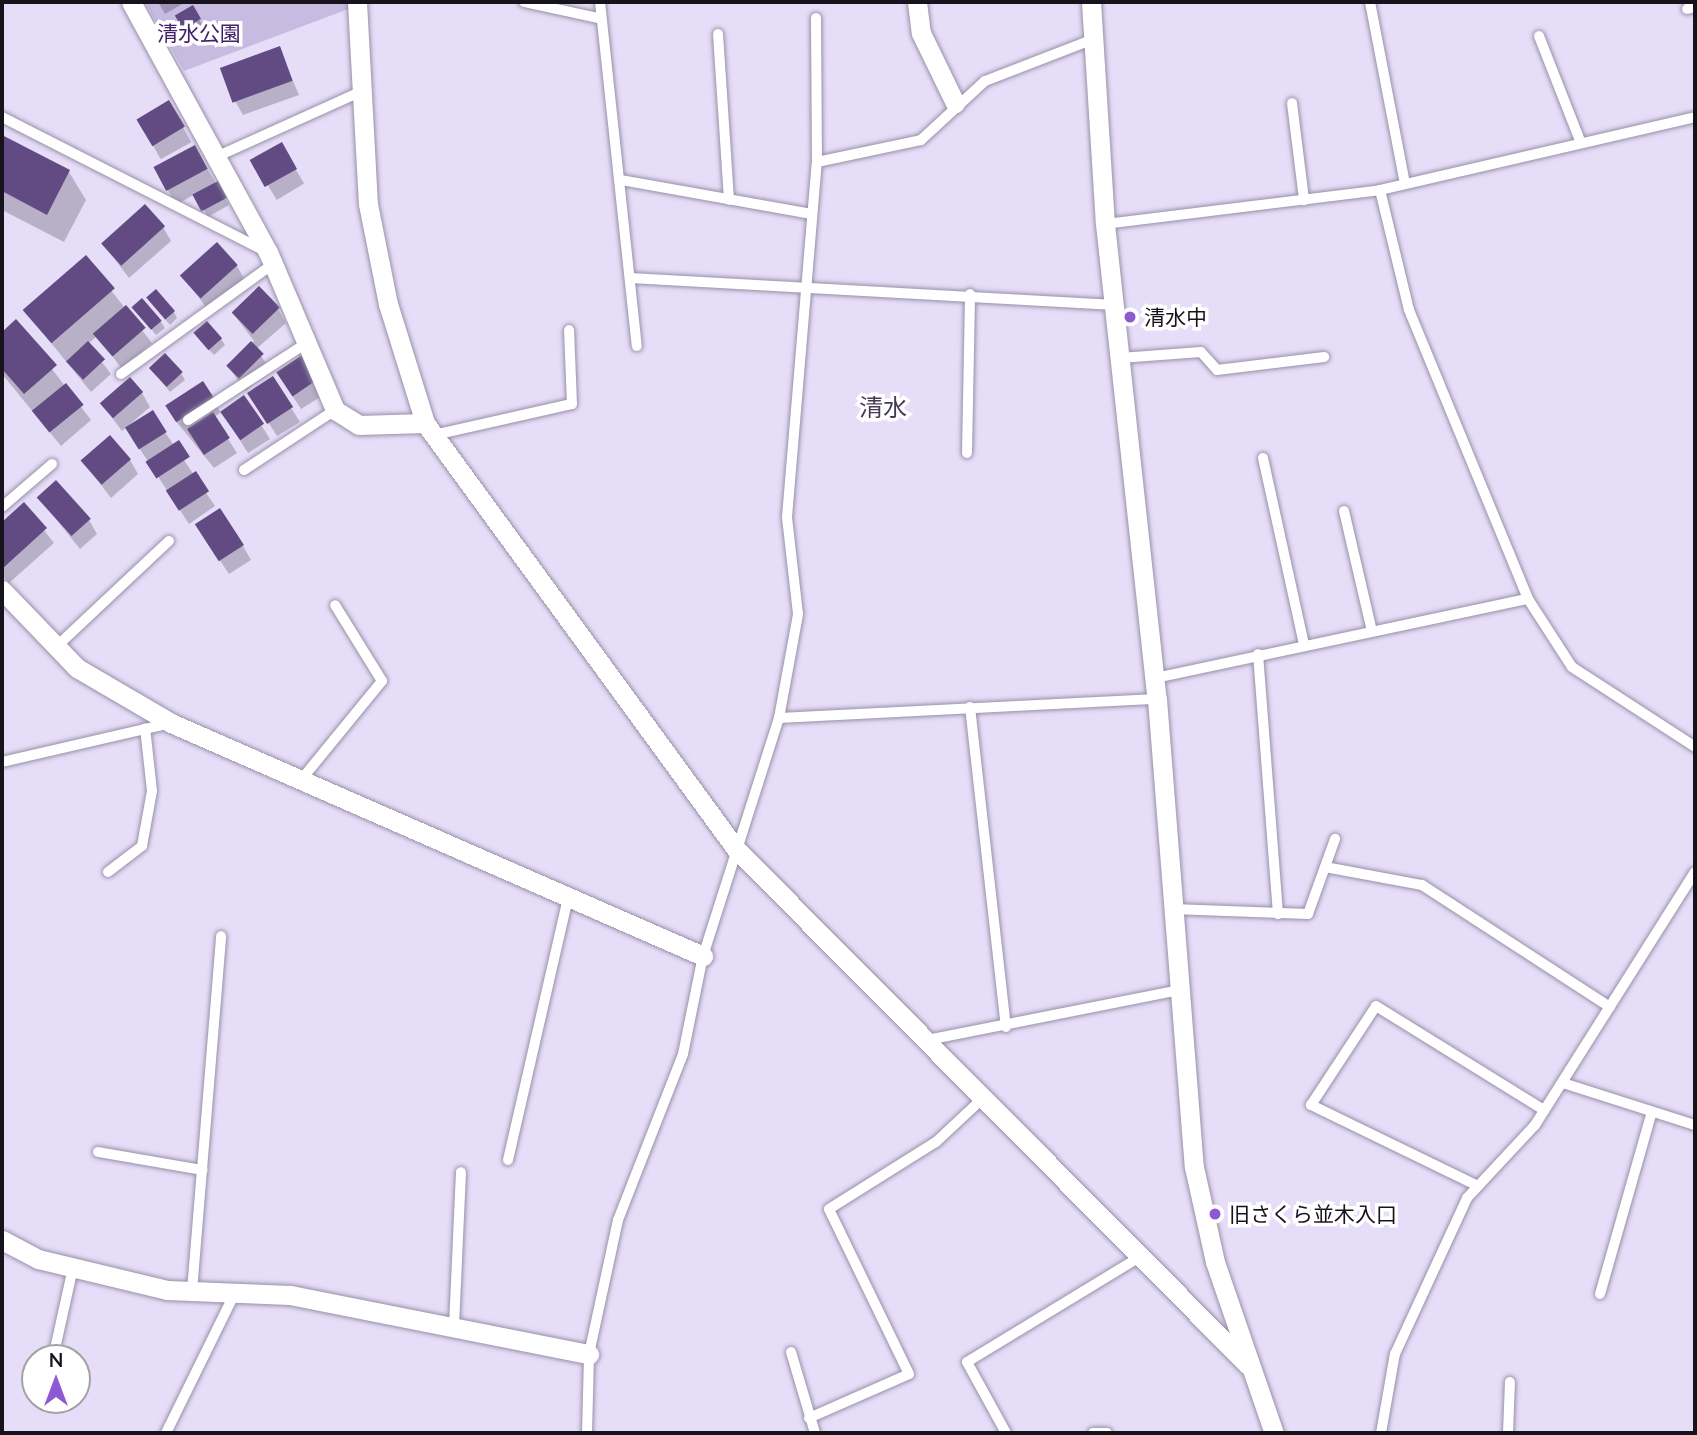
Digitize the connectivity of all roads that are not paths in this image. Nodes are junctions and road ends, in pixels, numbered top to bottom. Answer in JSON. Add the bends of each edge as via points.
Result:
{"nodes":[{"id":1,"x":131,"y":2,"type":"edge"},
{"id":2,"x":357,"y":2,"type":"edge"},
{"id":3,"x":524,"y":2,"type":"edge"},
{"id":4,"x":600,"y":2,"type":"edge"},
{"id":5,"x":917,"y":2,"type":"edge"},
{"id":6,"x":1091,"y":2,"type":"edge"},
{"id":7,"x":1370,"y":2,"type":"edge"},
{"id":8,"x":598,"y":18,"type":"junction"},
{"id":9,"x":816,"y":18,"type":"dead end"},
{"id":10,"x":718,"y":34,"type":"dead end"},
{"id":11,"x":1539,"y":36,"type":"dead end"},
{"id":12,"x":1091,"y":40,"type":"junction"},
{"id":13,"x":358,"y":93,"type":"junction"},
{"id":14,"x":955,"y":103,"type":"junction"},
{"id":15,"x":1292,"y":103,"type":"dead end"},
{"id":16,"x":2,"y":117,"type":"edge"},
{"id":17,"x":1695,"y":117,"type":"edge"},
{"id":18,"x":1581,"y":143,"type":"junction"},
{"id":19,"x":216,"y":157,"type":"junction"},
{"id":20,"x":817,"y":162,"type":"junction"},
{"id":21,"x":621,"y":180,"type":"junction"},
{"id":22,"x":1405,"y":183,"type":"junction"},
{"id":23,"x":1380,"y":190,"type":"junction"},
{"id":24,"x":729,"y":200,"type":"junction"},
{"id":25,"x":1304,"y":200,"type":"junction"},
{"id":26,"x":811,"y":214,"type":"junction"},
{"id":27,"x":1105,"y":224,"type":"junction"},
{"id":28,"x":271,"y":258,"type":"junction"},
{"id":29,"x":631,"y":278,"type":"junction"},
{"id":30,"x":804,"y":288,"type":"junction"},
{"id":31,"x":970,"y":294,"type":"junction"},
{"id":32,"x":1114,"y":305,"type":"junction"},
{"id":33,"x":569,"y":330,"type":"dead end"},
{"id":34,"x":308,"y":342,"type":"junction"},
{"id":35,"x":637,"y":346,"type":"dead end"},
{"id":36,"x":1324,"y":357,"type":"dead end"},
{"id":37,"x":1120,"y":358,"type":"junction"},
{"id":38,"x":121,"y":374,"type":"dead end"},
{"id":39,"x":335,"y":410,"type":"junction"},
{"id":40,"x":188,"y":420,"type":"dead end"},
{"id":41,"x":430,"y":429,"type":"junction"},
{"id":42,"x":967,"y":453,"type":"dead end"},
{"id":43,"x":1263,"y":458,"type":"dead end"},
{"id":44,"x":51,"y":464,"type":"dead end"},
{"id":45,"x":244,"y":470,"type":"dead end"},
{"id":46,"x":2,"y":507,"type":"edge"},
{"id":47,"x":1344,"y":511,"type":"dead end"},
{"id":48,"x":169,"y":541,"type":"dead end"},
{"id":49,"x":2,"y":590,"type":"edge"},
{"id":50,"x":1528,"y":599,"type":"junction"},
{"id":51,"x":335,"y":605,"type":"dead end"},
{"id":52,"x":1372,"y":631,"type":"junction"},
{"id":53,"x":1304,"y":645,"type":"junction"},
{"id":54,"x":56,"y":646,"type":"junction"},
{"id":55,"x":1258,"y":654,"type":"junction"},
{"id":56,"x":1155,"y":678,"type":"junction"},
{"id":57,"x":1157,"y":699,"type":"junction"},
{"id":58,"x":970,"y":707,"type":"junction"},
{"id":59,"x":779,"y":718,"type":"junction"},
{"id":60,"x":171,"y":723,"type":"junction"},
{"id":61,"x":145,"y":728,"type":"junction"},
{"id":62,"x":1695,"y":747,"type":"edge"},
{"id":63,"x":2,"y":762,"type":"edge"},
{"id":64,"x":301,"y":780,"type":"junction"},
{"id":65,"x":1335,"y":839,"type":"dead end"},
{"id":66,"x":736,"y":849,"type":"junction"},
{"id":67,"x":1325,"y":867,"type":"junction"},
{"id":68,"x":108,"y":872,"type":"dead end"},
{"id":69,"x":1695,"y":872,"type":"edge"},
{"id":70,"x":568,"y":897,"type":"junction"},
{"id":71,"x":1173,"y":909,"type":"junction"},
{"id":72,"x":1278,"y":914,"type":"junction"},
{"id":73,"x":221,"y":936,"type":"dead end"},
{"id":74,"x":703,"y":956,"type":"junction"},
{"id":75,"x":1179,"y":990,"type":"junction"},
{"id":76,"x":1610,"y":1007,"type":"junction"},
{"id":77,"x":1006,"y":1027,"type":"junction"},
{"id":78,"x":926,"y":1041,"type":"junction"},
{"id":79,"x":1563,"y":1083,"type":"junction"},
{"id":80,"x":983,"y":1098,"type":"junction"},
{"id":81,"x":1544,"y":1110,"type":"junction"},
{"id":82,"x":1653,"y":1112,"type":"junction"},
{"id":83,"x":1695,"y":1125,"type":"edge"},
{"id":84,"x":98,"y":1152,"type":"dead end"},
{"id":85,"x":508,"y":1160,"type":"dead end"},
{"id":86,"x":202,"y":1170,"type":"junction"},
{"id":87,"x":461,"y":1172,"type":"dead end"},
{"id":88,"x":1478,"y":1186,"type":"junction"},
{"id":89,"x":2,"y":1240,"type":"edge"},
{"id":90,"x":1140,"y":1256,"type":"junction"},
{"id":91,"x":73,"y":1268,"type":"junction"},
{"id":92,"x":192,"y":1291,"type":"junction"},
{"id":93,"x":236,"y":1292,"type":"junction"},
{"id":94,"x":1600,"y":1294,"type":"dead end"},
{"id":95,"x":454,"y":1326,"type":"junction"},
{"id":96,"x":56,"y":1344,"type":"edge"},
{"id":97,"x":791,"y":1352,"type":"dead end"},
{"id":98,"x":589,"y":1354,"type":"junction"},
{"id":99,"x":1248,"y":1365,"type":"junction"},
{"id":100,"x":1510,"y":1382,"type":"dead end"},
{"id":101,"x":809,"y":1418,"type":"junction"},
{"id":102,"x":166,"y":1433,"type":"edge"},
{"id":103,"x":587,"y":1433,"type":"edge"},
{"id":104,"x":814,"y":1433,"type":"edge"},
{"id":105,"x":1006,"y":1433,"type":"edge"},
{"id":106,"x":1093,"y":1433,"type":"edge"},
{"id":107,"x":1101,"y":1433,"type":"edge"},
{"id":108,"x":1107,"y":1433,"type":"edge"},
{"id":109,"x":1274,"y":1433,"type":"edge"},
{"id":110,"x":1381,"y":1433,"type":"edge"},
{"id":111,"x":1508,"y":1433,"type":"edge"}],
"edges":[{"from":1,"to":19,"type":"street"},
{"from":2,"to":13,"type":"street"},
{"from":3,"to":8,"type":"lane"},
{"from":4,"to":8,"type":"lane"},
{"from":5,"to":14,"type":"street","via":[[921,33]]},
{"from":6,"to":12,"type":"street"},
{"from":7,"to":22,"type":"lane"},
{"from":8,"to":21,"type":"lane"},
{"from":9,"to":20,"type":"lane"},
{"from":10,"to":24,"type":"lane"},
{"from":11,"to":18,"type":"lane"},
{"from":12,"to":14,"type":"lane","via":[[985,80]]},
{"from":12,"to":27,"type":"street"},
{"from":13,"to":19,"type":"lane"},
{"from":13,"to":41,"type":"street","via":[[370,217],[398,342]]},
{"from":14,"to":20,"type":"lane","via":[[921,140]]},
{"from":15,"to":25,"type":"lane"},
{"from":16,"to":28,"type":"lane"},
{"from":17,"to":18,"type":"lane"},
{"from":18,"to":22,"type":"lane"},
{"from":19,"to":28,"type":"street"},
{"from":20,"to":26,"type":"lane"},
{"from":21,"to":24,"type":"lane"},
{"from":21,"to":29,"type":"lane"},
{"from":22,"to":23,"type":"lane"},
{"from":23,"to":25,"type":"lane"},
{"from":23,"to":50,"type":"lane","via":[[1409,310]]},
{"from":24,"to":26,"type":"lane"},
{"from":25,"to":27,"type":"lane"},
{"from":26,"to":30,"type":"lane"},
{"from":27,"to":32,"type":"street"},
{"from":28,"to":34,"type":"street"},
{"from":28,"to":38,"type":"lane"},
{"from":29,"to":30,"type":"lane"},
{"from":29,"to":35,"type":"lane"},
{"from":30,"to":31,"type":"lane"},
{"from":30,"to":59,"type":"lane","via":[[787,517],[798,614]]},
{"from":31,"to":32,"type":"lane"},
{"from":31,"to":42,"type":"lane"},
{"from":32,"to":37,"type":"street"},
{"from":33,"to":41,"type":"lane","via":[[572,404]]},
{"from":34,"to":39,"type":"street"},
{"from":34,"to":40,"type":"lane"},
{"from":36,"to":37,"type":"lane","via":[[1217,370],[1201,352]]},
{"from":37,"to":56,"type":"street"},
{"from":39,"to":41,"type":"street","via":[[359,425]]},
{"from":39,"to":45,"type":"lane"},
{"from":41,"to":66,"type":"street"},
{"from":43,"to":53,"type":"lane"},
{"from":44,"to":46,"type":"lane"},
{"from":47,"to":52,"type":"lane"},
{"from":48,"to":54,"type":"lane"},
{"from":49,"to":54,"type":"street"},
{"from":50,"to":52,"type":"lane"},
{"from":50,"to":62,"type":"lane","via":[[1572,667]]},
{"from":51,"to":64,"type":"lane","via":[[382,681]]},
{"from":52,"to":53,"type":"lane"},
{"from":53,"to":55,"type":"lane"},
{"from":54,"to":60,"type":"street","via":[[77,668]]},
{"from":55,"to":56,"type":"lane"},
{"from":55,"to":72,"type":"lane"},
{"from":56,"to":57,"type":"street"},
{"from":57,"to":58,"type":"lane"},
{"from":57,"to":71,"type":"street"},
{"from":58,"to":59,"type":"lane"},
{"from":58,"to":77,"type":"lane"},
{"from":59,"to":66,"type":"lane"},
{"from":60,"to":61,"type":"lane"},
{"from":60,"to":64,"type":"street"},
{"from":61,"to":63,"type":"lane"},
{"from":61,"to":68,"type":"lane","via":[[152,791],[142,846]]},
{"from":64,"to":70,"type":"street"},
{"from":65,"to":67,"type":"lane"},
{"from":66,"to":74,"type":"lane"},
{"from":66,"to":78,"type":"street"},
{"from":67,"to":72,"type":"lane","via":[[1308,914]]},
{"from":67,"to":76,"type":"lane","via":[[1422,885]]},
{"from":69,"to":76,"type":"lane"},
{"from":70,"to":74,"type":"street"},
{"from":70,"to":85,"type":"lane"},
{"from":71,"to":72,"type":"lane"},
{"from":71,"to":75,"type":"street"},
{"from":73,"to":86,"type":"lane"},
{"from":74,"to":98,"type":"lane","via":[[683,1054],[618,1220]]},
{"from":75,"to":77,"type":"lane"},
{"from":75,"to":99,"type":"street","via":[[1200,1212]]},
{"from":76,"to":79,"type":"lane"},
{"from":77,"to":78,"type":"lane"},
{"from":78,"to":80,"type":"street"},
{"from":79,"to":81,"type":"lane"},
{"from":79,"to":82,"type":"lane"},
{"from":80,"to":90,"type":"street"},
{"from":80,"to":101,"type":"lane","via":[[936,1142],[828,1209],[909,1374]]},
{"from":81,"to":88,"type":"lane"},
{"from":81,"to":88,"type":"lane","via":[[1376,1006],[1311,1105]]},
{"from":82,"to":83,"type":"lane"},
{"from":82,"to":94,"type":"lane"},
{"from":84,"to":86,"type":"lane"},
{"from":86,"to":92,"type":"lane"},
{"from":87,"to":95,"type":"lane"},
{"from":88,"to":110,"type":"lane","via":[[1395,1354]]},
{"from":89,"to":91,"type":"street","via":[[38,1259]]},
{"from":90,"to":99,"type":"street"},
{"from":90,"to":105,"type":"lane","via":[[967,1362]]},
{"from":91,"to":92,"type":"street"},
{"from":91,"to":96,"type":"lane"},
{"from":92,"to":93,"type":"street"},
{"from":93,"to":95,"type":"street","via":[[290,1295]]},
{"from":93,"to":102,"type":"lane"},
{"from":95,"to":98,"type":"street"},
{"from":97,"to":101,"type":"lane"},
{"from":98,"to":103,"type":"lane"},
{"from":99,"to":109,"type":"street"},
{"from":100,"to":111,"type":"lane"},
{"from":101,"to":104,"type":"lane"},
{"from":106,"to":107,"type":"lane"},
{"from":107,"to":108,"type":"lane"}]}
